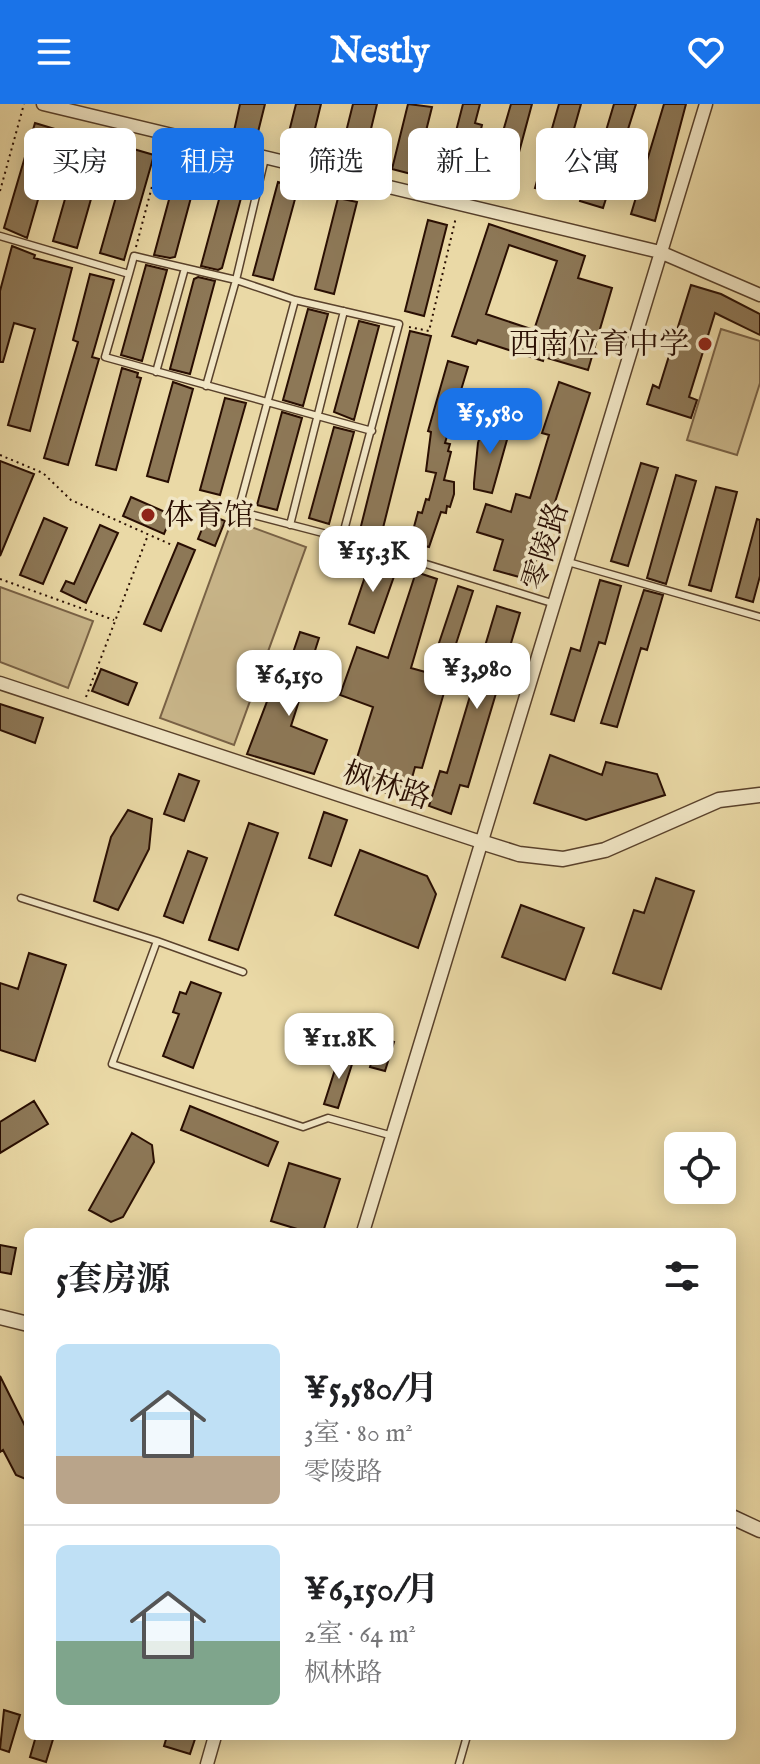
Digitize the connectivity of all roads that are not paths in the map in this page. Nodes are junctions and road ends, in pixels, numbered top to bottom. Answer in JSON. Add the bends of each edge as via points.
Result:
{"nodes":[{"id":1,"x":43,"y":104,"type":"edge"},
{"id":2,"x":706,"y":104,"type":"edge"},
{"id":3,"x":265,"y":157,"type":"junction"},
{"id":4,"x":0,"y":236,"type":"edge"},
{"id":5,"x":660,"y":252,"type":"junction"},
{"id":6,"x":185,"y":268,"type":"junction"},
{"id":7,"x":129,"y":274,"type":"junction"},
{"id":8,"x":236,"y":280,"type":"junction"},
{"id":9,"x":760,"y":295,"type":"edge"},
{"id":10,"x":295,"y":300,"type":"junction"},
{"id":11,"x":344,"y":311,"type":"junction"},
{"id":12,"x":156,"y":372,"type":"junction"},
{"id":13,"x":206,"y":386,"type":"junction"},
{"id":14,"x":265,"y":403,"type":"junction"},
{"id":15,"x":319,"y":417,"type":"junction"},
{"id":16,"x":372,"y":431,"type":"junction"},
{"id":17,"x":290,"y":525,"type":"junction"},
{"id":18,"x":342,"y":538,"type":"junction"},
{"id":19,"x":568,"y":562,"type":"junction"},
{"id":20,"x":555,"y":604,"type":"junction"},
{"id":21,"x":760,"y":617,"type":"edge"},
{"id":22,"x":0,"y":683,"type":"edge"},
{"id":23,"x":760,"y":795,"type":"edge"},
{"id":24,"x":481,"y":842,"type":"junction"},
{"id":25,"x":21,"y":898,"type":"dead end"},
{"id":26,"x":157,"y":941,"type":"junction"},
{"id":27,"x":243,"y":972,"type":"dead end"},
{"id":28,"x":393,"y":1136,"type":"junction"},
{"id":29,"x":364,"y":1228,"type":"edge"},
{"id":30,"x":0,"y":1317,"type":"edge"},
{"id":31,"x":24,"y":1323,"type":"edge"},
{"id":32,"x":736,"y":1519,"type":"edge"},
{"id":33,"x":760,"y":1530,"type":"edge"},
{"id":34,"x":214,"y":1740,"type":"edge"},
{"id":35,"x":466,"y":1740,"type":"edge"},
{"id":36,"x":207,"y":1764,"type":"edge"},
{"id":37,"x":459,"y":1764,"type":"edge"}],
"edges":[{"from":1,"to":3,"type":"street"},
{"from":2,"to":5,"type":"street","name":"零陵路"},
{"from":3,"to":5,"type":"street"},
{"from":3,"to":8,"type":"lane"},
{"from":4,"to":7,"type":"lane"},
{"from":5,"to":9,"type":"street"},
{"from":5,"to":19,"type":"street","name":"零陵路"},
{"from":6,"to":7,"type":"lane","via":[[134,256]]},
{"from":6,"to":8,"type":"lane"},
{"from":6,"to":12,"type":"lane"},
{"from":7,"to":12,"type":"lane","via":[[105,357]]},
{"from":8,"to":10,"type":"lane"},
{"from":8,"to":13,"type":"lane"},
{"from":10,"to":11,"type":"lane"},
{"from":10,"to":14,"type":"lane"},
{"from":11,"to":15,"type":"lane"},
{"from":11,"to":16,"type":"lane","via":[[399,324]]},
{"from":12,"to":13,"type":"lane"},
{"from":13,"to":14,"type":"lane"},
{"from":14,"to":15,"type":"lane"},
{"from":14,"to":17,"type":"lane","via":[[238,511]]},
{"from":15,"to":16,"type":"lane"},
{"from":15,"to":17,"type":"lane"},
{"from":16,"to":18,"type":"lane"},
{"from":17,"to":18,"type":"lane"},
{"from":18,"to":20,"type":"lane"},
{"from":19,"to":20,"type":"street","name":"零陵路"},
{"from":19,"to":21,"type":"lane"},
{"from":20,"to":24,"type":"street","name":"零陵路"},
{"from":22,"to":24,"type":"street","name":"枫林路"},
{"from":23,"to":24,"type":"street","name":"枫林路","via":[[719,800],[605,850],[563,859],[519,854]]},
{"from":24,"to":28,"type":"street","name":"零陵路"},
{"from":25,"to":26,"type":"lane"},
{"from":26,"to":27,"type":"lane"},
{"from":26,"to":28,"type":"lane","via":[[112,1064],[303,1127],[328,1118]]},
{"from":28,"to":29,"type":"street","name":"零陵路"},
{"from":30,"to":31,"type":"street"},
{"from":32,"to":33,"type":"street"},
{"from":34,"to":36,"type":"street"},
{"from":35,"to":37,"type":"lane"}]}
